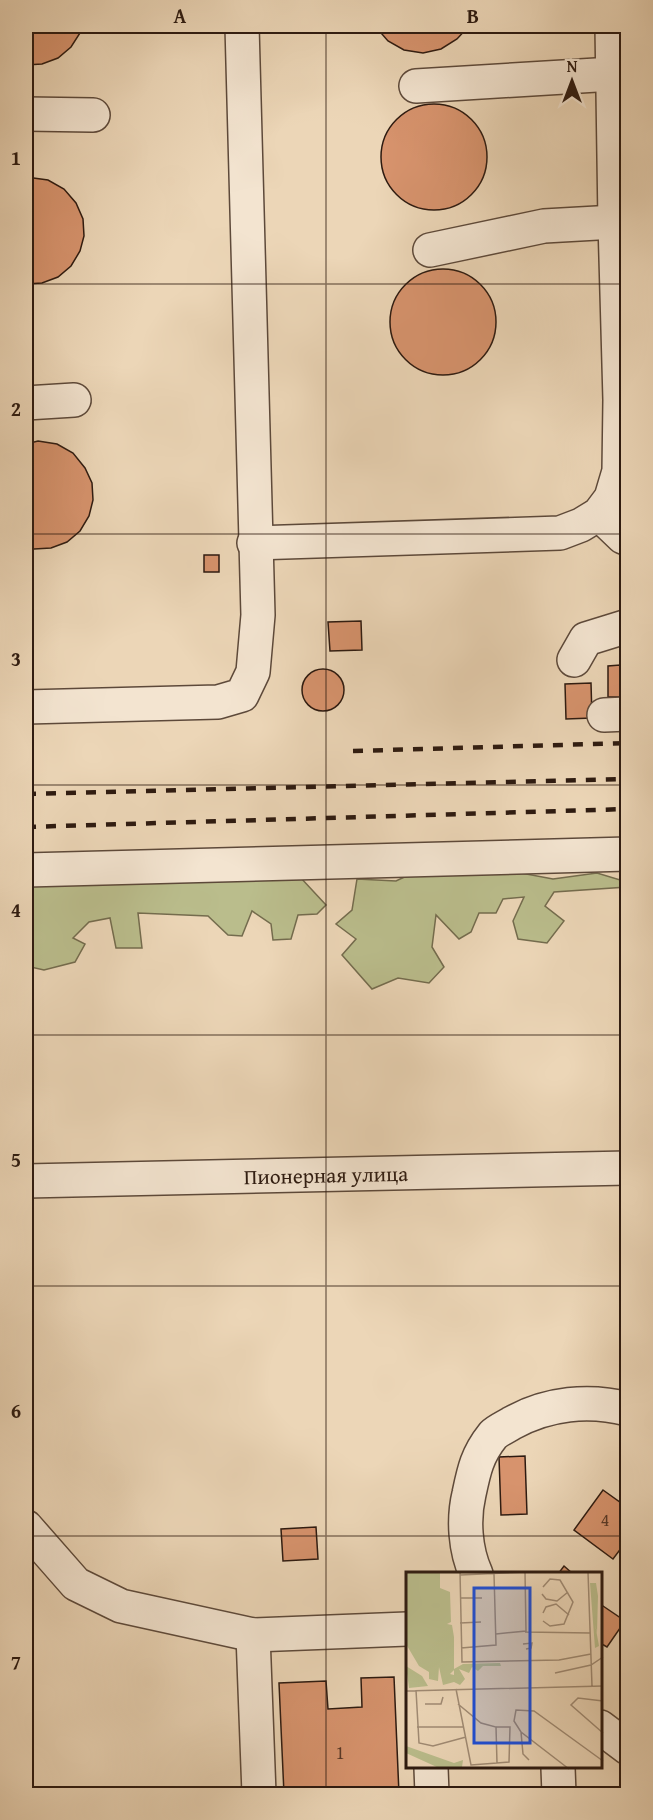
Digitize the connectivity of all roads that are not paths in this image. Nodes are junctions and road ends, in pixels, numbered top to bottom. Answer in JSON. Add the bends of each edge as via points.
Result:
{"nodes":[{"id":1,"x":242,"y":26,"type":"edge"},
{"id":2,"x":612,"y":26,"type":"edge"},
{"id":3,"x":613,"y":74,"type":"junction"},
{"id":4,"x":416,"y":86,"type":"dead end"},
{"id":5,"x":26,"y":114,"type":"edge"},
{"id":6,"x":93,"y":115,"type":"dead end"},
{"id":7,"x":615,"y":222,"type":"junction"},
{"id":8,"x":430,"y":250,"type":"dead end"},
{"id":9,"x":74,"y":400,"type":"dead end"},
{"id":10,"x":26,"y":403,"type":"edge"},
{"id":11,"x":599,"y":514,"type":"junction"},
{"id":12,"x":627,"y":539,"type":"edge"},
{"id":13,"x":254,"y":543,"type":"junction"},
{"id":14,"x":627,"y":626,"type":"edge"},
{"id":15,"x":574,"y":660,"type":"dead end"},
{"id":16,"x":26,"y":707,"type":"edge"},
{"id":17,"x":627,"y":854,"type":"edge"},
{"id":18,"x":26,"y":870,"type":"edge"},
{"id":19,"x":627,"y":1168,"type":"edge"},
{"id":20,"x":26,"y":1181,"type":"edge"},
{"id":21,"x":627,"y":1410,"type":"edge"},
{"id":22,"x":26,"y":1527,"type":"edge"},
{"id":23,"x":475,"y":1572,"type":"edge"},
{"id":24,"x":406,"y":1629,"type":"edge"},
{"id":25,"x":253,"y":1635,"type":"junction"},
{"id":26,"x":602,"y":1729,"type":"edge"},
{"id":27,"x":627,"y":1748,"type":"edge"},
{"id":28,"x":431,"y":1769,"type":"edge"},
{"id":29,"x":558,"y":1769,"type":"edge"},
{"id":30,"x":259,"y":1794,"type":"edge"},
{"id":31,"x":432,"y":1794,"type":"edge"},
{"id":32,"x":559,"y":1794,"type":"edge"}],
"edges":[{"from":1,"to":13,"type":"street"},
{"from":2,"to":3,"type":"street"},
{"from":3,"to":4,"type":"street"},
{"from":3,"to":7,"type":"street"},
{"from":5,"to":6,"type":"street"},
{"from":7,"to":8,"type":"street","via":[[544,226]]},
{"from":7,"to":11,"type":"street","via":[[619,471],[611,498]]},
{"from":9,"to":10,"type":"street"},
{"from":11,"to":12,"type":"street"},
{"from":11,"to":13,"type":"street","via":[[560,533]]},
{"from":13,"to":16,"type":"street","via":[[258,615],[253,672],[242,694],[218,702]]},
{"from":14,"to":15,"type":"street","via":[[585,639]]},
{"from":17,"to":18,"type":"street"},
{"from":19,"to":20,"type":"street","name":"Пионерная улица"},
{"from":21,"to":23,"type":"street","via":[[589,1402],[555,1407],[525,1416],[495,1433],[476,1462],[465,1511],[469,1560]]},
{"from":22,"to":25,"type":"street","via":[[76,1584],[121,1606]]},
{"from":24,"to":25,"type":"street"},
{"from":25,"to":30,"type":"street"},
{"from":26,"to":27,"type":"street"},
{"from":28,"to":31,"type":"street"},
{"from":29,"to":32,"type":"street"}]}
